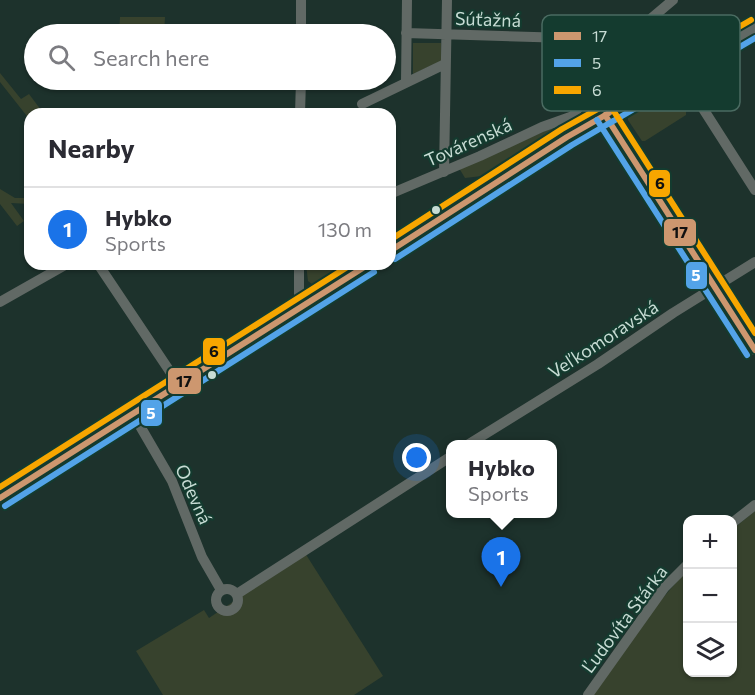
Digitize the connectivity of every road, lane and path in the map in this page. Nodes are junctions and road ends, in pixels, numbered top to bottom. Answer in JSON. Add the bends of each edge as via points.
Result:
{"nodes":[{"id":1,"x":302,"y":0,"type":"edge"},
{"id":2,"x":407,"y":0,"type":"edge"},
{"id":3,"x":447,"y":0,"type":"edge"},
{"id":4,"x":673,"y":0,"type":"edge"},
{"id":5,"x":656,"y":15,"type":"edge"},
{"id":6,"x":301,"y":24,"type":"edge"},
{"id":7,"x":755,"y":29,"type":"edge"},
{"id":8,"x":406,"y":33,"type":"junction"},
{"id":9,"x":446,"y":34,"type":"junction"},
{"id":10,"x":542,"y":37,"type":"edge"},
{"id":11,"x":740,"y":37,"type":"edge"},
{"id":12,"x":445,"y":64,"type":"junction"},
{"id":13,"x":406,"y":81,"type":"junction"},
{"id":14,"x":396,"y":86,"type":"edge"},
{"id":15,"x":301,"y":90,"type":"edge"},
{"id":16,"x":389,"y":90,"type":"edge"},
{"id":17,"x":362,"y":104,"type":"dead end"},
{"id":18,"x":300,"y":108,"type":"edge"},
{"id":19,"x":577,"y":111,"type":"edge"},
{"id":20,"x":612,"y":111,"type":"edge"},
{"id":21,"x":705,"y":111,"type":"edge"},
{"id":22,"x":605,"y":115,"type":"junction"},
{"id":23,"x":560,"y":121,"type":"junction"},
{"id":24,"x":567,"y":137,"type":"junction"},
{"id":25,"x":444,"y":172,"type":"junction"},
{"id":26,"x":755,"y":190,"type":"edge"},
{"id":27,"x":396,"y":192,"type":"edge"},
{"id":28,"x":396,"y":247,"type":"edge"},
{"id":29,"x":755,"y":262,"type":"edge"},
{"id":30,"x":56,"y":270,"type":"edge"},
{"id":31,"x":102,"y":270,"type":"edge"},
{"id":32,"x":299,"y":270,"type":"edge"},
{"id":33,"x":359,"y":270,"type":"edge"},
{"id":34,"x":715,"y":288,"type":"junction"},
{"id":35,"x":1,"y":300,"type":"edge"},
{"id":36,"x":299,"y":308,"type":"junction"},
{"id":37,"x":755,"y":350,"type":"edge"},
{"id":38,"x":179,"y":385,"type":"junction"},
{"id":39,"x":133,"y":414,"type":"junction"},
{"id":40,"x":475,"y":440,"type":"edge"},
{"id":41,"x":446,"y":460,"type":"edge"},
{"id":42,"x":0,"y":498,"type":"edge"},
{"id":43,"x":755,"y":505,"type":"edge"},
{"id":44,"x":737,"y":519,"type":"edge"},
{"id":45,"x":683,"y":568,"type":"edge"},
{"id":46,"x":221,"y":590,"type":"junction"},
{"id":47,"x":237,"y":594,"type":"junction"},
{"id":48,"x":588,"y":695,"type":"edge"}],
"edges":[{"from":1,"to":6,"type":"street"},
{"from":2,"to":8,"type":"street"},
{"from":3,"to":9,"type":"street"},
{"from":4,"to":5,"type":"street","name":"Továrenská"},
{"from":7,"to":11,"type":"street"},
{"from":8,"to":9,"type":"street","name":"Súťažná"},
{"from":8,"to":13,"type":"street"},
{"from":9,"to":10,"type":"street","name":"Súťažná"},
{"from":9,"to":12,"type":"street"},
{"from":12,"to":13,"type":"street"},
{"from":12,"to":25,"type":"street"},
{"from":13,"to":14,"type":"street"},
{"from":15,"to":18,"type":"street"},
{"from":16,"to":17,"type":"street"},
{"from":19,"to":23,"type":"street","name":"Továrenská","via":[[573,117]]},
{"from":20,"to":22,"type":"street"},
{"from":21,"to":26,"type":"street"},
{"from":22,"to":24,"type":"street","via":[[609,112]]},
{"from":22,"to":34,"type":"street"},
{"from":23,"to":24,"type":"street"},
{"from":23,"to":25,"type":"street","name":"Továrenská"},
{"from":24,"to":28,"type":"street"},
{"from":25,"to":27,"type":"street","name":"Továrenská"},
{"from":29,"to":34,"type":"street","name":"Veľkomoravská"},
{"from":30,"to":35,"type":"street"},
{"from":31,"to":38,"type":"street"},
{"from":32,"to":36,"type":"street"},
{"from":33,"to":36,"type":"street"},
{"from":34,"to":37,"type":"street"},
{"from":34,"to":40,"type":"street","name":"Veľkomoravská"},
{"from":36,"to":38,"type":"street"},
{"from":38,"to":39,"type":"street"},
{"from":39,"to":42,"type":"street"},
{"from":39,"to":46,"type":"street","name":"Odevná","via":[[172,480],[202,557]]},
{"from":41,"to":47,"type":"street"},
{"from":43,"to":44,"type":"street"},
{"from":45,"to":48,"type":"street","name":"Ľudovíta Stárka","via":[[664,588]]},
{"from":46,"to":47,"type":"street","via":[[228,588]]},
{"from":46,"to":47,"type":"street","via":[[215,599],[223,611],[236,607]]}]}
